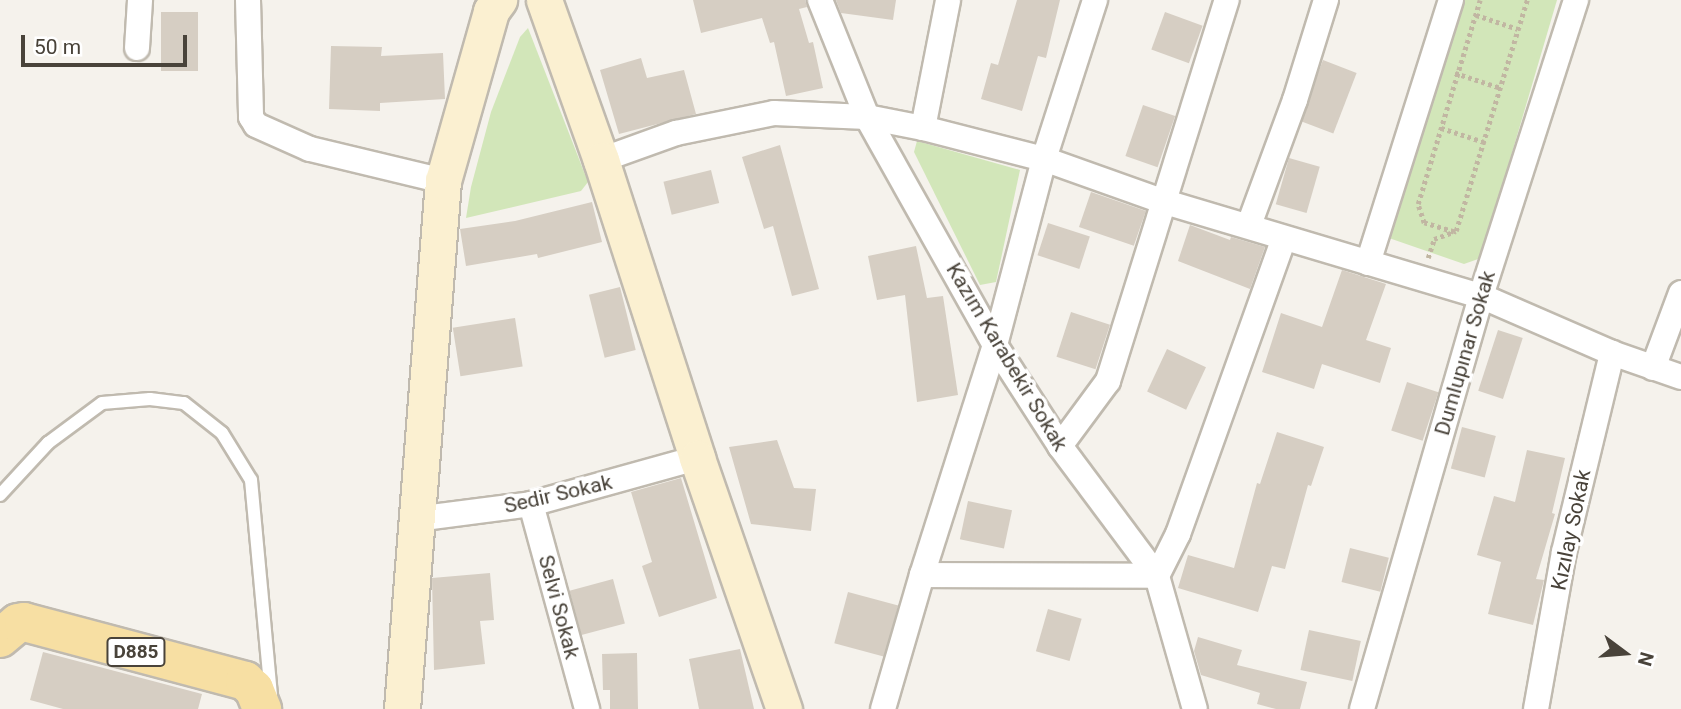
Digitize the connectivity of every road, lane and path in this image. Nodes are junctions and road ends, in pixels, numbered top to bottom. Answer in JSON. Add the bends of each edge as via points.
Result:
{"nodes":[{"id":1,"x":140,"y":0,"type":"edge"},
{"id":2,"x":248,"y":0,"type":"edge"},
{"id":3,"x":499,"y":0,"type":"edge"},
{"id":4,"x":544,"y":0,"type":"edge"},
{"id":5,"x":820,"y":0,"type":"edge"},
{"id":6,"x":948,"y":0,"type":"edge"},
{"id":7,"x":1095,"y":0,"type":"edge"},
{"id":8,"x":1227,"y":0,"type":"edge"},
{"id":9,"x":1326,"y":0,"type":"edge"},
{"id":10,"x":1451,"y":0,"type":"edge"},
{"id":11,"x":1480,"y":0,"type":"edge"},
{"id":12,"x":1527,"y":0,"type":"edge"},
{"id":13,"x":1576,"y":0,"type":"edge"},
{"id":14,"x":1476,"y":15,"type":"junction"},
{"id":15,"x":1518,"y":29,"type":"junction"},
{"id":16,"x":137,"y":48,"type":"dead end"},
{"id":17,"x":1429,"y":65,"type":"junction"},
{"id":18,"x":1457,"y":74,"type":"junction"},
{"id":19,"x":1501,"y":88,"type":"junction"},
{"id":20,"x":867,"y":117,"type":"junction"},
{"id":21,"x":923,"y":128,"type":"junction"},
{"id":22,"x":1441,"y":128,"type":"junction"},
{"id":23,"x":1484,"y":142,"type":"junction"},
{"id":24,"x":1044,"y":159,"type":"junction"},
{"id":25,"x":601,"y":160,"type":"junction"},
{"id":26,"x":443,"y":181,"type":"junction"},
{"id":27,"x":1165,"y":202,"type":"junction"},
{"id":28,"x":1249,"y":225,"type":"junction"},
{"id":29,"x":1454,"y":232,"type":"junction"},
{"id":30,"x":1284,"y":238,"type":"junction"},
{"id":31,"x":1368,"y":263,"type":"junction"},
{"id":32,"x":1421,"y":279,"type":"junction"},
{"id":33,"x":1681,"y":293,"type":"edge"},
{"id":34,"x":1481,"y":296,"type":"junction"},
{"id":35,"x":995,"y":345,"type":"junction"},
{"id":36,"x":1612,"y":353,"type":"junction"},
{"id":37,"x":1653,"y":368,"type":"junction"},
{"id":38,"x":1681,"y":377,"type":"edge"},
{"id":39,"x":1060,"y":446,"type":"junction"},
{"id":40,"x":696,"y":458,"type":"junction"},
{"id":41,"x":0,"y":495,"type":"edge"},
{"id":42,"x":531,"y":504,"type":"junction"},
{"id":43,"x":416,"y":519,"type":"junction"},
{"id":44,"x":922,"y":575,"type":"junction"},
{"id":45,"x":1157,"y":576,"type":"junction"},
{"id":46,"x":0,"y":638,"type":"edge"},
{"id":47,"x":262,"y":709,"type":"edge"},
{"id":48,"x":273,"y":709,"type":"edge"},
{"id":49,"x":402,"y":709,"type":"edge"},
{"id":50,"x":587,"y":709,"type":"edge"},
{"id":51,"x":783,"y":709,"type":"edge"},
{"id":52,"x":883,"y":709,"type":"edge"},
{"id":53,"x":1195,"y":709,"type":"edge"},
{"id":54,"x":1362,"y":709,"type":"edge"},
{"id":55,"x":1536,"y":709,"type":"edge"}],
"edges":[{"from":1,"to":16,"type":"street"},
{"from":2,"to":26,"type":"street","via":[[251,117],[256,125],[310,149]]},
{"from":3,"to":26,"type":"main road","via":[[491,11]]},
{"from":4,"to":25,"type":"main road"},
{"from":5,"to":20,"type":"street","name":"Kazım Karabekir Sokak"},
{"from":6,"to":21,"type":"street"},
{"from":7,"to":24,"type":"street"},
{"from":8,"to":27,"type":"street"},
{"from":9,"to":28,"type":"street"},
{"from":10,"to":17,"type":"street"},
{"from":11,"to":14,"type":"path"},
{"from":12,"to":15,"type":"path"},
{"from":13,"to":34,"type":"street","name":"Dumlupınar Sokak"},
{"from":14,"to":15,"type":"path"},
{"from":14,"to":18,"type":"path"},
{"from":15,"to":19,"type":"path"},
{"from":17,"to":18,"type":"path"},
{"from":17,"to":31,"type":"street"},
{"from":18,"to":19,"type":"path"},
{"from":18,"to":22,"type":"path"},
{"from":19,"to":23,"type":"path"},
{"from":20,"to":21,"type":"street"},
{"from":20,"to":25,"type":"street","via":[[774,113],[676,133]]},
{"from":20,"to":35,"type":"street","name":"Kazım Karabekir Sokak"},
{"from":21,"to":24,"type":"street"},
{"from":22,"to":23,"type":"path"},
{"from":22,"to":29,"type":"path","via":[[1418,204],[1424,223]]},
{"from":23,"to":29,"type":"path"},
{"from":24,"to":27,"type":"street"},
{"from":24,"to":35,"type":"street"},
{"from":25,"to":40,"type":"main road"},
{"from":26,"to":43,"type":"main road"},
{"from":27,"to":28,"type":"street"},
{"from":27,"to":39,"type":"street","via":[[1108,381]]},
{"from":28,"to":30,"type":"street"},
{"from":29,"to":32,"type":"path","via":[[1434,239]]},
{"from":30,"to":31,"type":"street"},
{"from":30,"to":45,"type":"street","via":[[1178,534]]},
{"from":31,"to":32,"type":"street"},
{"from":32,"to":34,"type":"street"},
{"from":33,"to":37,"type":"street"},
{"from":34,"to":36,"type":"street"},
{"from":34,"to":54,"type":"street","name":"Dumlupınar Sokak"},
{"from":35,"to":39,"type":"street","name":"Kazım Karabekir Sokak"},
{"from":35,"to":44,"type":"street"},
{"from":36,"to":37,"type":"street"},
{"from":36,"to":55,"type":"street","name":"Kızılay Sokak","via":[[1564,551]]},
{"from":37,"to":38,"type":"street"},
{"from":39,"to":45,"type":"street","name":"Kazım Karabekir Sokak"},
{"from":40,"to":42,"type":"street","name":"Sedir Sokak"},
{"from":40,"to":51,"type":"main road"},
{"from":41,"to":48,"type":"lane","via":[[48,443],[102,403],[150,399],[184,403],[222,433],[251,480]]},
{"from":42,"to":43,"type":"street","name":"Sedir Sokak"},
{"from":42,"to":50,"type":"street","name":"Selvi Sokak"},
{"from":43,"to":49,"type":"main road"},
{"from":44,"to":45,"type":"street"},
{"from":44,"to":52,"type":"street"},
{"from":45,"to":53,"type":"street","name":"Kazım Karabekir Sokak"},
{"from":46,"to":47,"type":"main road","number":"D885","via":[[24,622],[245,681],[254,689]]}]}
